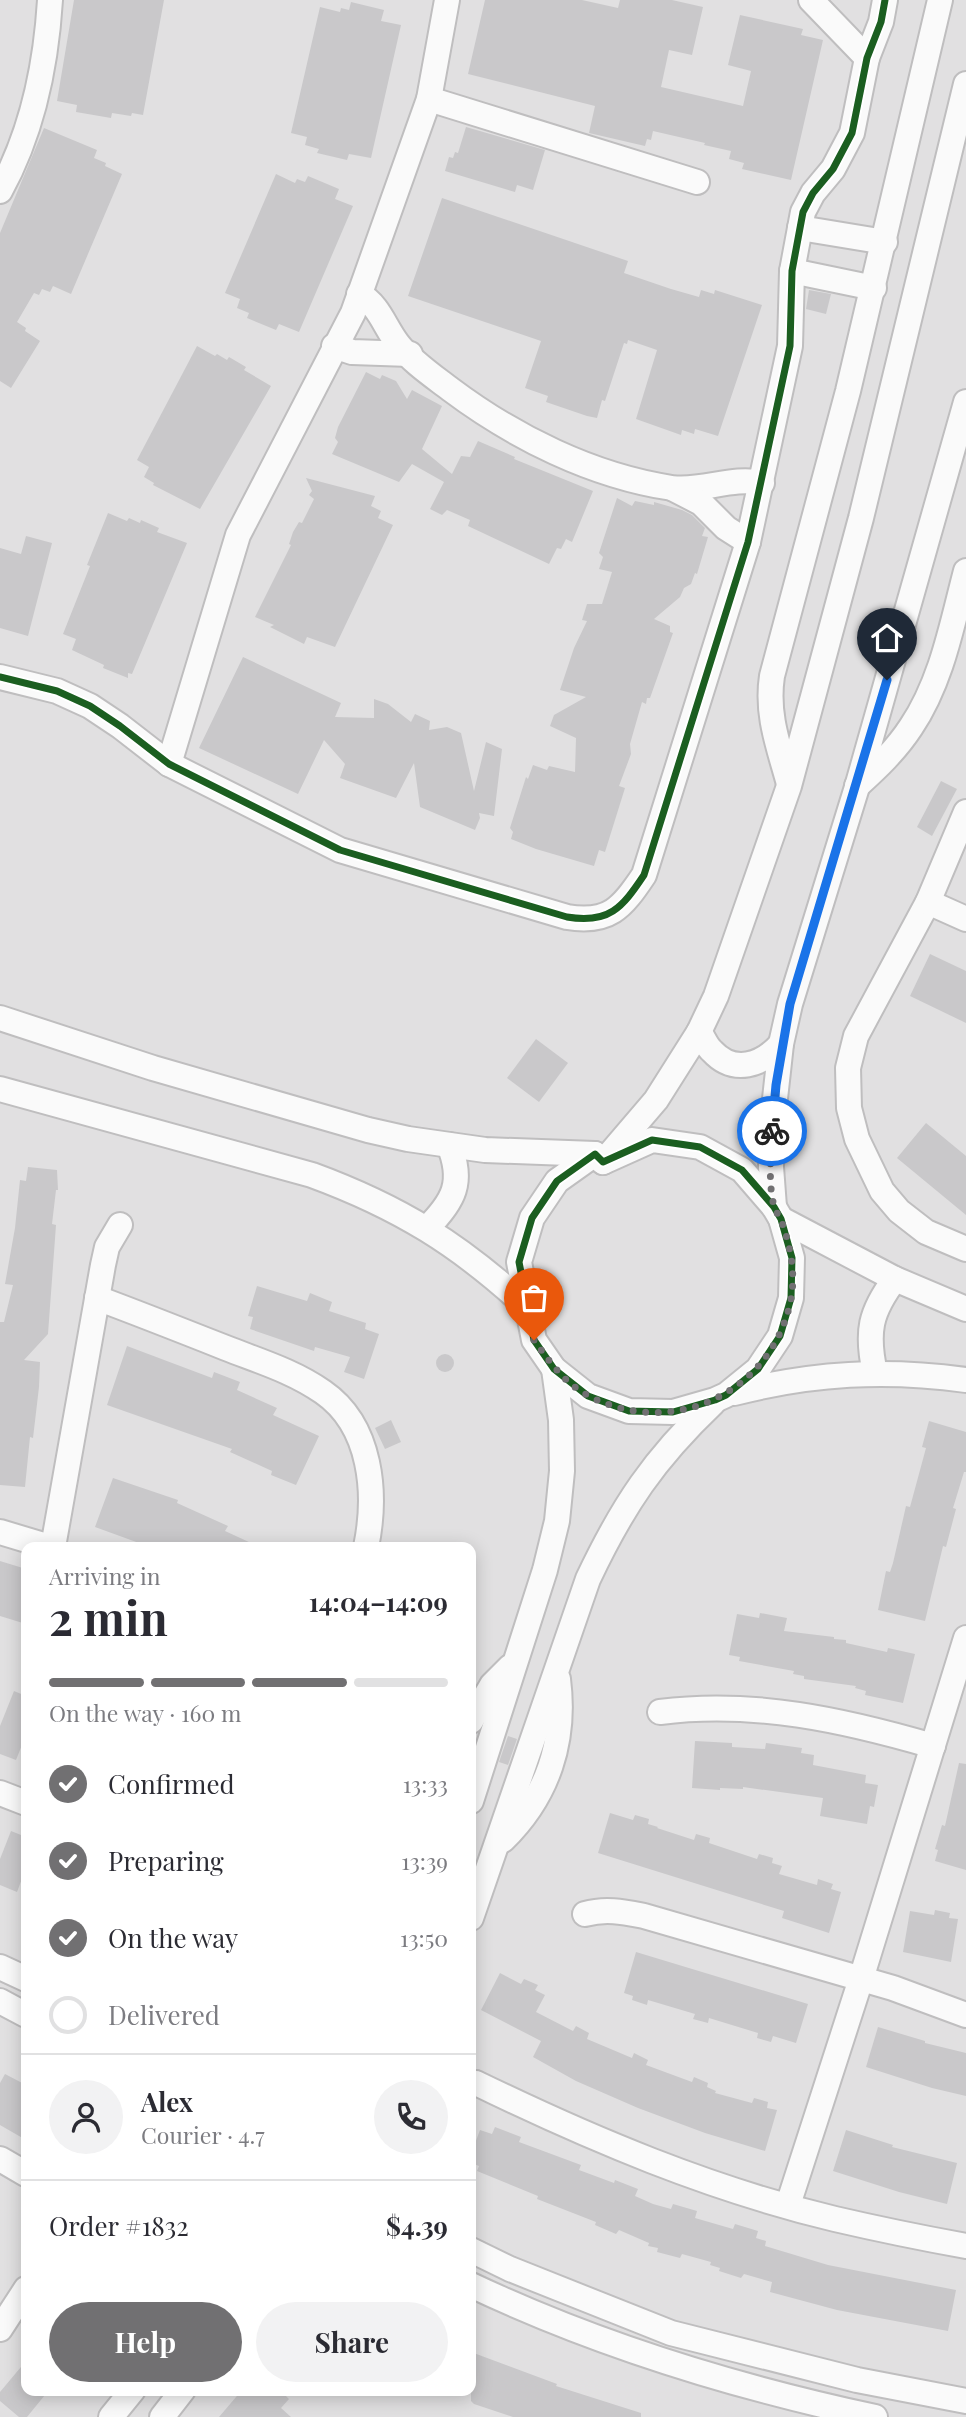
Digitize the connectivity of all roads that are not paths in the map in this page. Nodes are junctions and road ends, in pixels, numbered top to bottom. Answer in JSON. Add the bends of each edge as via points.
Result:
{"nodes":[{"id":1,"x":50,"y":0,"type":"edge"},
{"id":2,"x":447,"y":0,"type":"edge"},
{"id":3,"x":811,"y":0,"type":"edge"},
{"id":4,"x":885,"y":0,"type":"edge"},
{"id":5,"x":940,"y":0,"type":"edge"},
{"id":6,"x":867,"y":58,"type":"junction"},
{"id":7,"x":966,"y":84,"type":"edge"},
{"id":8,"x":429,"y":99,"type":"junction"},
{"id":9,"x":697,"y":182,"type":"dead end"},
{"id":10,"x":0,"y":191,"type":"edge"},
{"id":11,"x":800,"y":228,"type":"junction"},
{"id":12,"x":885,"y":243,"type":"junction"},
{"id":13,"x":792,"y":271,"type":"junction"},
{"id":14,"x":874,"y":288,"type":"junction"},
{"id":15,"x":359,"y":294,"type":"junction"},
{"id":16,"x":334,"y":346,"type":"junction"},
{"id":17,"x":410,"y":354,"type":"junction"},
{"id":18,"x":966,"y":402,"type":"edge"},
{"id":19,"x":762,"y":483,"type":"junction"},
{"id":20,"x":674,"y":488,"type":"junction"},
{"id":21,"x":748,"y":542,"type":"junction"},
{"id":22,"x":966,"y":571,"type":"edge"},
{"id":23,"x":0,"y":677,"type":"edge"},
{"id":24,"x":169,"y":764,"type":"junction"},
{"id":25,"x":789,"y":786,"type":"junction"},
{"id":26,"x":856,"y":787,"type":"junction"},
{"id":27,"x":966,"y":812,"type":"edge"},
{"id":28,"x":928,"y":902,"type":"junction"},
{"id":29,"x":966,"y":919,"type":"edge"},
{"id":30,"x":0,"y":1018,"type":"edge"},
{"id":31,"x":698,"y":1032,"type":"junction"},
{"id":32,"x":781,"y":1044,"type":"junction"},
{"id":33,"x":0,"y":1089,"type":"edge"},
{"id":34,"x":449,"y":1146,"type":"junction"},
{"id":35,"x":599,"y":1158,"type":"junction"},
{"id":36,"x":777,"y":1213,"type":"junction"},
{"id":37,"x":120,"y":1225,"type":"dead end"},
{"id":38,"x":427,"y":1228,"type":"junction"},
{"id":39,"x":966,"y":1249,"type":"edge"},
{"id":40,"x":895,"y":1279,"type":"junction"},
{"id":41,"x":97,"y":1298,"type":"junction"},
{"id":42,"x":527,"y":1307,"type":"junction"},
{"id":43,"x":966,"y":1309,"type":"edge"},
{"id":44,"x":554,"y":1369,"type":"junction"},
{"id":45,"x":875,"y":1373,"type":"junction"},
{"id":46,"x":966,"y":1380,"type":"edge"},
{"id":47,"x":721,"y":1397,"type":"junction"},
{"id":48,"x":0,"y":1532,"type":"edge"},
{"id":49,"x":35,"y":1542,"type":"edge"},
{"id":50,"x":53,"y":1542,"type":"edge"},
{"id":51,"x":367,"y":1542,"type":"edge"},
{"id":52,"x":966,"y":1638,"type":"edge"},
{"id":53,"x":515,"y":1661,"type":"junction"},
{"id":54,"x":557,"y":1670,"type":"junction"},
{"id":55,"x":505,"y":1695,"type":"junction"},
{"id":56,"x":544,"y":1706,"type":"junction"},
{"id":57,"x":476,"y":1712,"type":"edge"},
{"id":58,"x":660,"y":1712,"type":"dead end"},
{"id":59,"x":933,"y":1746,"type":"junction"},
{"id":60,"x":476,"y":1785,"type":"edge"},
{"id":61,"x":0,"y":1793,"type":"edge"},
{"id":62,"x":21,"y":1801,"type":"edge"},
{"id":63,"x":476,"y":1812,"type":"edge"},
{"id":64,"x":505,"y":1821,"type":"junction"},
{"id":65,"x":495,"y":1848,"type":"junction"},
{"id":66,"x":476,"y":1903,"type":"edge"},
{"id":67,"x":585,"y":1914,"type":"dead end"},
{"id":68,"x":0,"y":1968,"type":"edge"},
{"id":69,"x":21,"y":1977,"type":"edge"},
{"id":70,"x":861,"y":1979,"type":"junction"},
{"id":71,"x":893,"y":1988,"type":"junction"},
{"id":72,"x":966,"y":1995,"type":"edge"},
{"id":73,"x":0,"y":2001,"type":"edge"},
{"id":74,"x":21,"y":2012,"type":"edge"},
{"id":75,"x":966,"y":2015,"type":"edge"},
{"id":76,"x":476,"y":2083,"type":"dead end"},
{"id":77,"x":0,"y":2159,"type":"edge"},
{"id":78,"x":21,"y":2171,"type":"edge"},
{"id":79,"x":788,"y":2205,"type":"junction"},
{"id":80,"x":966,"y":2246,"type":"edge"},
{"id":81,"x":476,"y":2252,"type":"edge"},
{"id":82,"x":476,"y":2287,"type":"edge"},
{"id":83,"x":21,"y":2297,"type":"edge"},
{"id":84,"x":0,"y":2329,"type":"edge"},
{"id":85,"x":128,"y":2396,"type":"edge"},
{"id":86,"x":178,"y":2396,"type":"edge"},
{"id":87,"x":966,"y":2401,"type":"edge"},
{"id":88,"x":111,"y":2417,"type":"edge"},
{"id":89,"x":162,"y":2417,"type":"edge"},
{"id":90,"x":875,"y":2417,"type":"edge"}],
"edges":[{"from":1,"to":10,"type":"street","via":[[36,99],[13,168]]},
{"from":2,"to":8,"type":"street"},
{"from":3,"to":6,"type":"street"},
{"from":4,"to":6,"type":"street"},
{"from":5,"to":12,"type":"street"},
{"from":6,"to":11,"type":"street","via":[[852,133],[833,169],[813,193]]},
{"from":7,"to":25,"type":"street","via":[[861,518]]},
{"from":8,"to":9,"type":"street"},
{"from":8,"to":15,"type":"street"},
{"from":11,"to":12,"type":"street"},
{"from":11,"to":13,"type":"street"},
{"from":12,"to":14,"type":"street"},
{"from":13,"to":14,"type":"street"},
{"from":13,"to":19,"type":"street","via":[[790,346]]},
{"from":14,"to":25,"type":"street","via":[[770,690],[771,723]]},
{"from":15,"to":16,"type":"street"},
{"from":15,"to":17,"type":"street","via":[[375,305],[399,345]]},
{"from":16,"to":17,"type":"street","via":[[361,353]]},
{"from":16,"to":24,"type":"street","via":[[238,535]]},
{"from":17,"to":20,"type":"street","via":[[468,402],[532,440],[601,469]]},
{"from":18,"to":26,"type":"street"},
{"from":19,"to":20,"type":"street","via":[[743,480]]},
{"from":19,"to":21,"type":"street"},
{"from":20,"to":21,"type":"street","via":[[701,503]]},
{"from":21,"to":24,"type":"street","via":[[644,875],[621,907],[604,917],[567,917],[340,850]]},
{"from":22,"to":26,"type":"street","via":[[931,692],[887,759]]},
{"from":23,"to":24,"type":"street","via":[[57,691],[90,706]]},
{"from":25,"to":31,"type":"street","via":[[716,996]]},
{"from":26,"to":32,"type":"street"},
{"from":27,"to":28,"type":"street"},
{"from":28,"to":29,"type":"street"},
{"from":28,"to":39,"type":"street","via":[[856,1036],[848,1068],[849,1108],[857,1139],[882,1191],[926,1232]]},
{"from":30,"to":34,"type":"street","via":[[328,1119]]},
{"from":31,"to":32,"type":"street","via":[[711,1051],[740,1065],[756,1064]]},
{"from":31,"to":35,"type":"street","via":[[656,1100]]},
{"from":32,"to":36,"type":"street","via":[[771,1167]]},
{"from":33,"to":38,"type":"street","via":[[312,1175],[390,1207]]},
{"from":34,"to":35,"type":"street"},
{"from":34,"to":38,"type":"street","via":[[457,1177],[454,1193],[447,1208]]},
{"from":35,"to":36,"type":"street","via":[[652,1140],[700,1147],[742,1170]]},
{"from":35,"to":42,"type":"street","via":[[557,1181],[531,1218],[519,1262]]},
{"from":36,"to":40,"type":"street"},
{"from":36,"to":47,"type":"street","via":[[792,1258],[792,1298],[780,1336],[758,1369]]},
{"from":37,"to":41,"type":"street","via":[[107,1247]]},
{"from":38,"to":42,"type":"street"},
{"from":40,"to":43,"type":"street"},
{"from":40,"to":45,"type":"street","via":[[880,1299],[871,1323],[869,1348]]},
{"from":41,"to":50,"type":"street"},
{"from":41,"to":51,"type":"street","via":[[289,1372],[335,1402],[355,1430],[368,1465],[372,1515]]},
{"from":42,"to":44,"type":"street","via":[[534,1340]]},
{"from":44,"to":47,"type":"street","via":[[588,1396],[629,1411],[673,1412]]},
{"from":44,"to":53,"type":"street","via":[[562,1458],[557,1521]]},
{"from":45,"to":46,"type":"street"},
{"from":45,"to":47,"type":"street","via":[[825,1375]]},
{"from":47,"to":54,"type":"street","via":[[676,1438],[612,1529],[588,1579]]},
{"from":48,"to":49,"type":"street"},
{"from":52,"to":59,"type":"street"},
{"from":53,"to":55,"type":"street"},
{"from":53,"to":57,"type":"street","via":[[492,1685]]},
{"from":54,"to":56,"type":"street"},
{"from":54,"to":65,"type":"street","via":[[560,1724],[551,1768],[538,1798]]},
{"from":55,"to":56,"type":"street"},
{"from":55,"to":60,"type":"street"},
{"from":56,"to":64,"type":"street"},
{"from":58,"to":59,"type":"street","via":[[718,1707],[765,1710],[823,1718]]},
{"from":59,"to":70,"type":"street"},
{"from":61,"to":62,"type":"street"},
{"from":63,"to":64,"type":"street"},
{"from":64,"to":65,"type":"street"},
{"from":65,"to":66,"type":"street"},
{"from":67,"to":70,"type":"street","via":[[599,1910],[644,1916]]},
{"from":68,"to":69,"type":"street"},
{"from":70,"to":71,"type":"street"},
{"from":70,"to":79,"type":"street"},
{"from":71,"to":72,"type":"street"},
{"from":71,"to":75,"type":"street"},
{"from":73,"to":74,"type":"street"},
{"from":76,"to":79,"type":"street","via":[[590,2137]]},
{"from":77,"to":78,"type":"street"},
{"from":79,"to":80,"type":"street"},
{"from":81,"to":87,"type":"street","via":[[671,2333],[857,2380]]},
{"from":82,"to":90,"type":"street","via":[[665,2363],[779,2396]]},
{"from":83,"to":84,"type":"street"},
{"from":85,"to":88,"type":"street"},
{"from":86,"to":89,"type":"street"}]}
